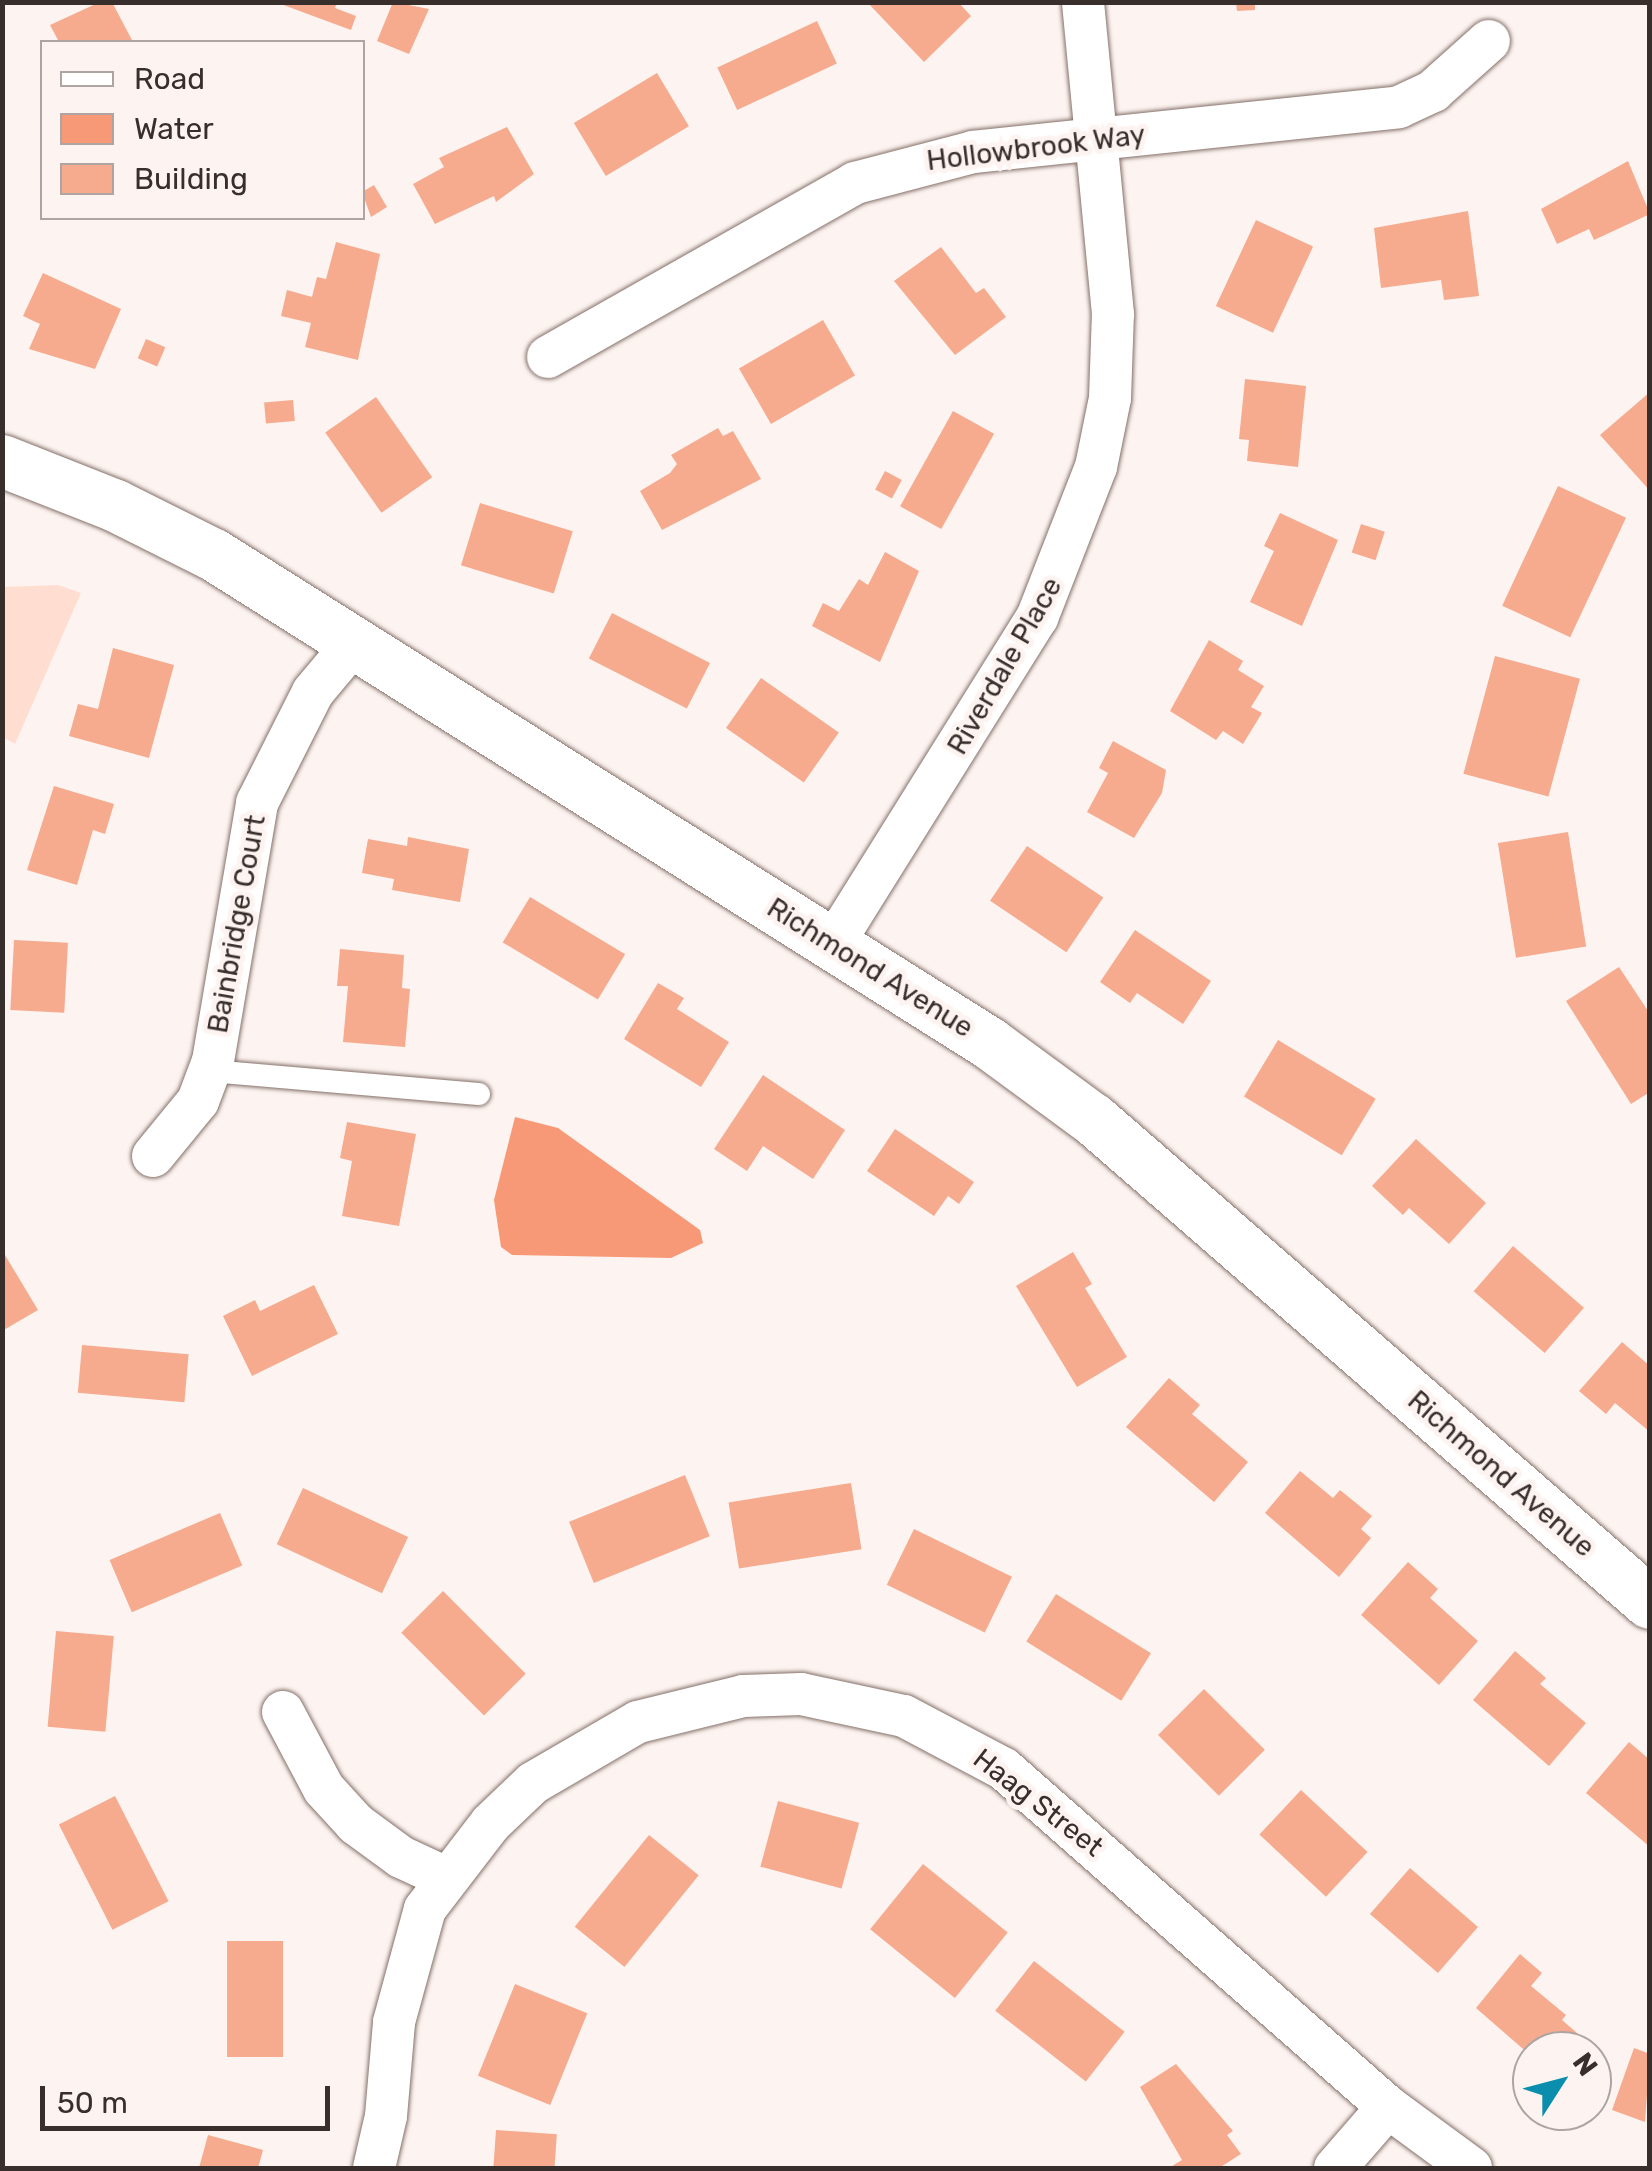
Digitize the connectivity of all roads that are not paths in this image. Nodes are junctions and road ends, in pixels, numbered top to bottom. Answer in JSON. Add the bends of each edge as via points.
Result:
{"nodes":[{"id":1,"x":1084,"y":2,"type":"edge"},
{"id":2,"x":1490,"y":41,"type":"dead end"},
{"id":3,"x":1094,"y":138,"type":"junction"},
{"id":4,"x":548,"y":356,"type":"dead end"},
{"id":5,"x":2,"y":462,"type":"edge"},
{"id":6,"x":355,"y":642,"type":"junction"},
{"id":7,"x":833,"y":944,"type":"junction"},
{"id":8,"x":210,"y":1071,"type":"junction"},
{"id":9,"x":478,"y":1094,"type":"dead end"},
{"id":10,"x":153,"y":1156,"type":"dead end"},
{"id":11,"x":1650,"y":1603,"type":"edge"},
{"id":12,"x":283,"y":1712,"type":"dead end"},
{"id":13,"x":444,"y":1877,"type":"junction"},
{"id":14,"x":1388,"y":2108,"type":"junction"},
{"id":15,"x":374,"y":2168,"type":"edge"},
{"id":16,"x":1335,"y":2168,"type":"edge"},
{"id":17,"x":1472,"y":2168,"type":"edge"}],
"edges":[{"from":1,"to":3,"type":"street","name":"Riverdale Place"},
{"from":2,"to":3,"type":"street","name":"Hollowbrook Way","via":[[1433,91],[1399,107]]},
{"from":3,"to":4,"type":"street","name":"Hollowbrook Way","via":[[972,152],[855,183]]},
{"from":3,"to":7,"type":"street","name":"Riverdale Place","via":[[1113,366],[1086,500],[1061,568],[1009,669]]},
{"from":5,"to":6,"type":"street","name":"Richmond Avenue","via":[[116,506],[214,556]]},
{"from":6,"to":7,"type":"street","name":"Richmond Avenue"},
{"from":6,"to":8,"type":"street","name":"Bainbridge Court","via":[[313,692],[258,803]]},
{"from":7,"to":11,"type":"street","name":"Richmond Avenue","via":[[989,1043],[1094,1120]]},
{"from":8,"to":9,"type":"lane"},
{"from":8,"to":10,"type":"street","name":"Bainbridge Court","via":[[198,1102]]},
{"from":12,"to":13,"type":"street","via":[[324,1789],[356,1824],[401,1858]]},
{"from":13,"to":14,"type":"street","name":"Haag Street","via":[[533,1783],[638,1722],[743,1696],[858,1702],[950,1737],[1004,1770]]},
{"from":13,"to":15,"type":"street","name":"Haag Street","via":[[425,1909],[394,2022]]},
{"from":14,"to":16,"type":"street"},
{"from":14,"to":17,"type":"street","name":"Haag Street"}]}
